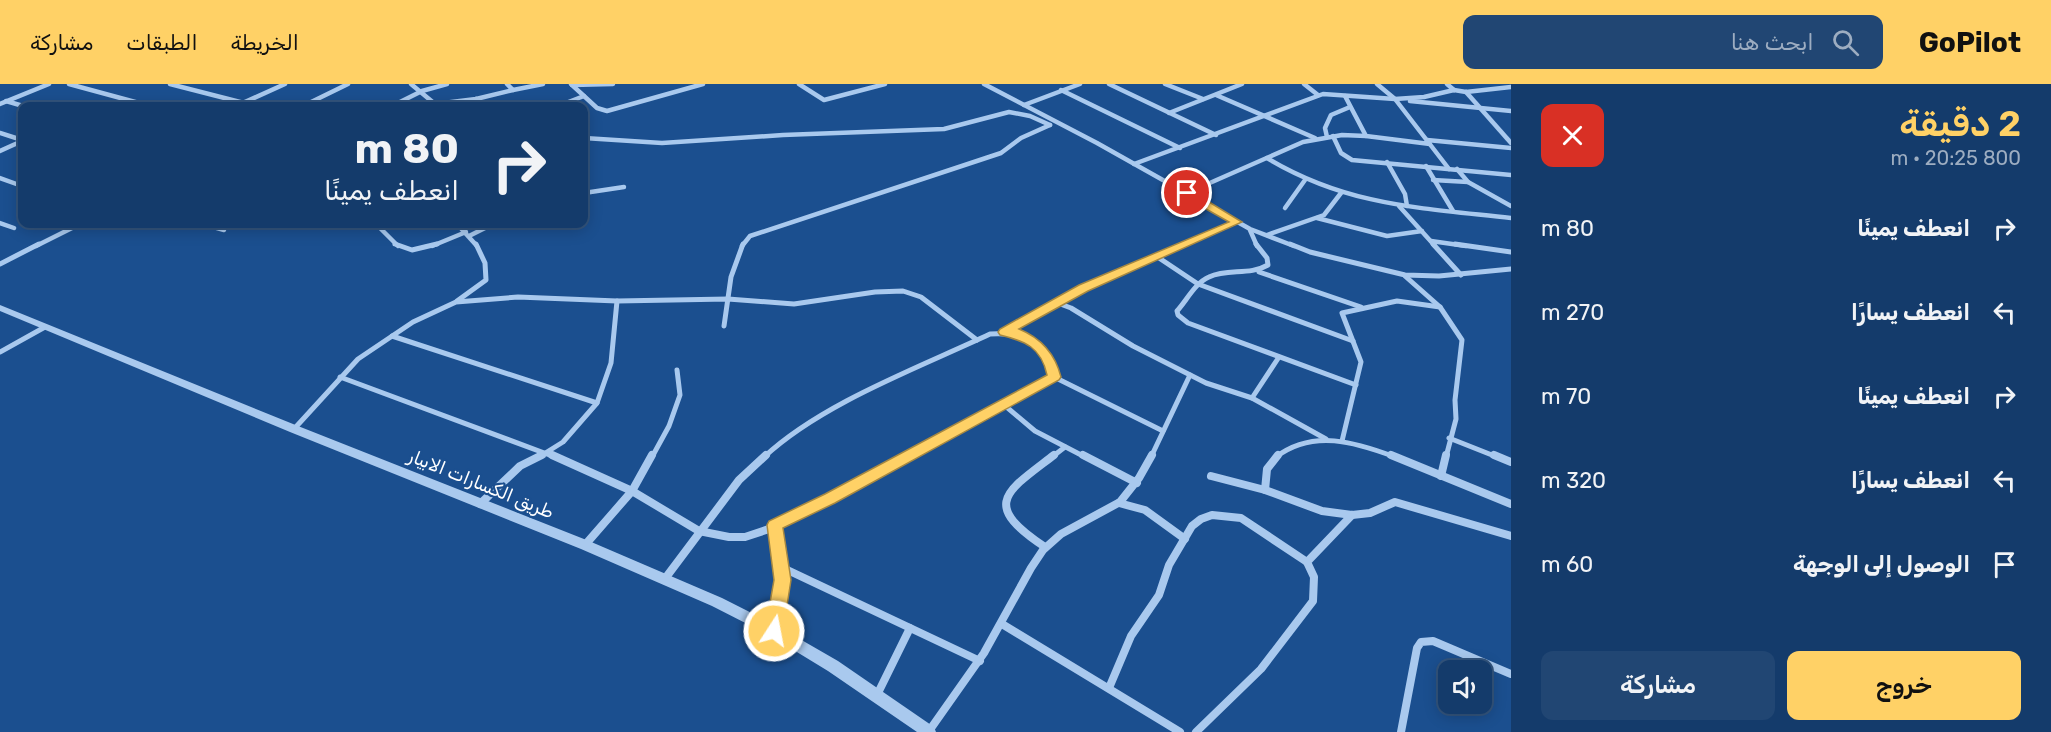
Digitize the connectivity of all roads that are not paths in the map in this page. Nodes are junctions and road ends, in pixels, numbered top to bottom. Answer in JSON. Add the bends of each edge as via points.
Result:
{"nodes":[{"id":1,"x":50,"y":84,"type":"edge"},
{"id":2,"x":69,"y":84,"type":"edge"},
{"id":3,"x":170,"y":84,"type":"edge"},
{"id":4,"x":285,"y":84,"type":"edge"},
{"id":5,"x":348,"y":84,"type":"edge"},
{"id":6,"x":411,"y":84,"type":"edge"},
{"id":7,"x":447,"y":84,"type":"edge"},
{"id":8,"x":507,"y":84,"type":"edge"},
{"id":9,"x":543,"y":84,"type":"edge"},
{"id":10,"x":613,"y":84,"type":"edge"},
{"id":11,"x":703,"y":84,"type":"edge"},
{"id":12,"x":799,"y":84,"type":"edge"},
{"id":13,"x":885,"y":84,"type":"edge"},
{"id":14,"x":984,"y":84,"type":"edge"},
{"id":15,"x":1080,"y":84,"type":"edge"},
{"id":16,"x":1109,"y":84,"type":"edge"},
{"id":17,"x":1165,"y":84,"type":"edge"},
{"id":18,"x":1242,"y":84,"type":"edge"},
{"id":19,"x":1304,"y":84,"type":"edge"},
{"id":20,"x":1377,"y":84,"type":"edge"},
{"id":21,"x":1447,"y":84,"type":"edge"},
{"id":22,"x":571,"y":85,"type":"edge"},
{"id":23,"x":591,"y":85,"type":"edge"},
{"id":24,"x":1511,"y":87,"type":"edge"},
{"id":25,"x":513,"y":90,"type":"junction"},
{"id":26,"x":1061,"y":90,"type":"junction"},
{"id":27,"x":1454,"y":90,"type":"junction"},
{"id":28,"x":422,"y":91,"type":"junction"},
{"id":29,"x":1466,"y":92,"type":"junction"},
{"id":30,"x":1216,"y":95,"type":"junction"},
{"id":31,"x":1318,"y":95,"type":"junction"},
{"id":32,"x":584,"y":96,"type":"junction"},
{"id":33,"x":1345,"y":96,"type":"junction"},
{"id":34,"x":476,"y":99,"type":"junction"},
{"id":35,"x":1395,"y":99,"type":"junction"},
{"id":36,"x":1204,"y":100,"type":"junction"},
{"id":37,"x":6,"y":101,"type":"junction"},
{"id":38,"x":0,"y":102,"type":"edge"},
{"id":39,"x":135,"y":102,"type":"edge"},
{"id":40,"x":240,"y":102,"type":"edge"},
{"id":41,"x":246,"y":102,"type":"edge"},
{"id":42,"x":311,"y":102,"type":"edge"},
{"id":43,"x":400,"y":102,"type":"edge"},
{"id":44,"x":433,"y":102,"type":"edge"},
{"id":45,"x":451,"y":102,"type":"edge"},
{"id":46,"x":479,"y":102,"type":"edge"},
{"id":47,"x":568,"y":102,"type":"edge"},
{"id":48,"x":18,"y":105,"type":"edge"},
{"id":49,"x":1024,"y":105,"type":"junction"},
{"id":50,"x":1350,"y":107,"type":"junction"},
{"id":51,"x":1480,"y":108,"type":"junction"},
{"id":52,"x":1511,"y":111,"type":"edge"},
{"id":53,"x":1169,"y":113,"type":"junction"},
{"id":54,"x":1263,"y":115,"type":"junction"},
{"id":55,"x":1053,"y":123,"type":"junction"},
{"id":56,"x":0,"y":133,"type":"edge"},
{"id":57,"x":1216,"y":135,"type":"junction"},
{"id":58,"x":1334,"y":136,"type":"junction"},
{"id":59,"x":1366,"y":136,"type":"junction"},
{"id":60,"x":1327,"y":137,"type":"junction"},
{"id":61,"x":588,"y":138,"type":"edge"},
{"id":62,"x":1316,"y":138,"type":"junction"},
{"id":63,"x":18,"y":139,"type":"edge"},
{"id":64,"x":18,"y":142,"type":"edge"},
{"id":65,"x":1429,"y":142,"type":"junction"},
{"id":66,"x":1511,"y":143,"type":"edge"},
{"id":67,"x":1180,"y":148,"type":"junction"},
{"id":68,"x":1511,"y":148,"type":"edge"},
{"id":69,"x":0,"y":151,"type":"edge"},
{"id":70,"x":1267,"y":158,"type":"junction"},
{"id":71,"x":1387,"y":162,"type":"junction"},
{"id":72,"x":1134,"y":164,"type":"junction"},
{"id":73,"x":1426,"y":166,"type":"junction"},
{"id":74,"x":1449,"y":169,"type":"junction"},
{"id":75,"x":1457,"y":170,"type":"junction"},
{"id":76,"x":1511,"y":175,"type":"edge"},
{"id":77,"x":0,"y":178,"type":"edge"},
{"id":78,"x":1305,"y":180,"type":"junction"},
{"id":79,"x":1433,"y":180,"type":"junction"},
{"id":80,"x":1468,"y":182,"type":"junction"},
{"id":81,"x":18,"y":185,"type":"edge"},
{"id":82,"x":624,"y":187,"type":"dead end"},
{"id":83,"x":588,"y":192,"type":"edge"},
{"id":84,"x":1187,"y":193,"type":"junction"},
{"id":85,"x":1341,"y":193,"type":"junction"},
{"id":86,"x":1399,"y":206,"type":"junction"},
{"id":87,"x":1407,"y":206,"type":"junction"},
{"id":88,"x":1511,"y":206,"type":"edge"},
{"id":89,"x":1285,"y":208,"type":"dead end"},
{"id":90,"x":1453,"y":211,"type":"junction"},
{"id":91,"x":1317,"y":218,"type":"junction"},
{"id":92,"x":1511,"y":218,"type":"edge"},
{"id":93,"x":1237,"y":222,"type":"junction"},
{"id":94,"x":0,"y":223,"type":"edge"},
{"id":95,"x":14,"y":228,"type":"dead end"},
{"id":96,"x":72,"y":228,"type":"edge"},
{"id":97,"x":217,"y":228,"type":"edge"},
{"id":98,"x":380,"y":228,"type":"edge"},
{"id":99,"x":461,"y":228,"type":"edge"},
{"id":100,"x":483,"y":228,"type":"edge"},
{"id":101,"x":1250,"y":229,"type":"junction"},
{"id":102,"x":224,"y":230,"type":"dead end"},
{"id":103,"x":1422,"y":231,"type":"junction"},
{"id":104,"x":467,"y":234,"type":"junction"},
{"id":105,"x":1265,"y":236,"type":"junction"},
{"id":106,"x":1431,"y":241,"type":"junction"},
{"id":107,"x":1511,"y":252,"type":"edge"},
{"id":108,"x":1156,"y":256,"type":"junction"},
{"id":109,"x":0,"y":264,"type":"edge"},
{"id":110,"x":1511,"y":269,"type":"edge"},
{"id":111,"x":1259,"y":272,"type":"junction"},
{"id":112,"x":1405,"y":275,"type":"junction"},
{"id":113,"x":1461,"y":275,"type":"junction"},
{"id":114,"x":1198,"y":284,"type":"junction"},
{"id":115,"x":728,"y":299,"type":"junction"},
{"id":116,"x":617,"y":301,"type":"junction"},
{"id":117,"x":456,"y":302,"type":"junction"},
{"id":118,"x":1055,"y":302,"type":"junction"},
{"id":119,"x":1361,"y":307,"type":"junction"},
{"id":120,"x":1440,"y":307,"type":"junction"},
{"id":121,"x":0,"y":308,"type":"edge"},
{"id":122,"x":724,"y":326,"type":"dead end"},
{"id":123,"x":45,"y":327,"type":"junction"},
{"id":124,"x":1005,"y":332,"type":"junction"},
{"id":125,"x":392,"y":336,"type":"junction"},
{"id":126,"x":977,"y":340,"type":"junction"},
{"id":127,"x":1353,"y":341,"type":"junction"},
{"id":128,"x":0,"y":352,"type":"edge"},
{"id":129,"x":1279,"y":357,"type":"junction"},
{"id":130,"x":677,"y":370,"type":"dead end"},
{"id":131,"x":1190,"y":375,"type":"junction"},
{"id":132,"x":340,"y":377,"type":"junction"},
{"id":133,"x":1054,"y":377,"type":"junction"},
{"id":134,"x":1356,"y":385,"type":"junction"},
{"id":135,"x":1252,"y":398,"type":"junction"},
{"id":136,"x":597,"y":403,"type":"junction"},
{"id":137,"x":1003,"y":404,"type":"junction"},
{"id":138,"x":294,"y":429,"type":"junction"},
{"id":139,"x":1162,"y":431,"type":"junction"},
{"id":140,"x":1449,"y":438,"type":"junction"},
{"id":141,"x":1326,"y":439,"type":"junction"},
{"id":142,"x":1342,"y":441,"type":"junction"},
{"id":143,"x":1065,"y":447,"type":"junction"},
{"id":144,"x":548,"y":453,"type":"junction"},
{"id":145,"x":1511,"y":462,"type":"edge"},
{"id":146,"x":1211,"y":476,"type":"dead end"},
{"id":147,"x":1441,"y":476,"type":"junction"},
{"id":148,"x":1137,"y":483,"type":"junction"},
{"id":149,"x":1265,"y":490,"type":"junction"},
{"id":150,"x":632,"y":491,"type":"junction"},
{"id":151,"x":1119,"y":503,"type":"junction"},
{"id":152,"x":480,"y":504,"type":"junction"},
{"id":153,"x":1511,"y":504,"type":"edge"},
{"id":154,"x":1352,"y":515,"type":"junction"},
{"id":155,"x":775,"y":525,"type":"junction"},
{"id":156,"x":699,"y":531,"type":"junction"},
{"id":157,"x":1511,"y":536,"type":"edge"},
{"id":158,"x":1185,"y":539,"type":"junction"},
{"id":159,"x":585,"y":545,"type":"junction"},
{"id":160,"x":1045,"y":547,"type":"junction"},
{"id":161,"x":1307,"y":562,"type":"junction"},
{"id":162,"x":781,"y":567,"type":"junction"},
{"id":163,"x":664,"y":580,"type":"junction"},
{"id":164,"x":1002,"y":624,"type":"junction"},
{"id":165,"x":910,"y":628,"type":"junction"},
{"id":166,"x":774,"y":631,"type":"junction"},
{"id":167,"x":980,"y":661,"type":"junction"},
{"id":168,"x":1511,"y":674,"type":"edge"},
{"id":169,"x":1109,"y":688,"type":"junction"},
{"id":170,"x":876,"y":697,"type":"junction"},
{"id":171,"x":929,"y":732,"type":"edge"},
{"id":172,"x":1180,"y":732,"type":"edge"},
{"id":173,"x":1196,"y":732,"type":"edge"},
{"id":174,"x":1401,"y":732,"type":"edge"}],
"edges":[{"from":1,"to":37,"type":"street"},
{"from":2,"to":39,"type":"street"},
{"from":3,"to":40,"type":"street"},
{"from":4,"to":41,"type":"street"},
{"from":5,"to":42,"type":"street"},
{"from":6,"to":28,"type":"street"},
{"from":7,"to":28,"type":"street"},
{"from":8,"to":25,"type":"street"},
{"from":9,"to":25,"type":"street"},
{"from":10,"to":23,"type":"street"},
{"from":11,"to":32,"type":"street","via":[[607,111]]},
{"from":12,"to":13,"type":"street","via":[[824,100]]},
{"from":14,"to":49,"type":"street"},
{"from":15,"to":26,"type":"street"},
{"from":16,"to":53,"type":"street"},
{"from":17,"to":36,"type":"street"},
{"from":18,"to":30,"type":"street"},
{"from":19,"to":31,"type":"street"},
{"from":20,"to":35,"type":"street"},
{"from":21,"to":27,"type":"street"},
{"from":22,"to":23,"type":"street"},
{"from":22,"to":32,"type":"street"},
{"from":24,"to":29,"type":"street"},
{"from":25,"to":34,"type":"street"},
{"from":26,"to":49,"type":"street"},
{"from":26,"to":67,"type":"street"},
{"from":27,"to":29,"type":"street"},
{"from":27,"to":35,"type":"street"},
{"from":28,"to":43,"type":"street"},
{"from":28,"to":44,"type":"street"},
{"from":29,"to":51,"type":"street"},
{"from":30,"to":36,"type":"street"},
{"from":30,"to":54,"type":"street"},
{"from":31,"to":33,"type":"street"},
{"from":31,"to":54,"type":"street"},
{"from":32,"to":47,"type":"street"},
{"from":33,"to":35,"type":"street"},
{"from":33,"to":50,"type":"street"},
{"from":34,"to":45,"type":"street"},
{"from":34,"to":46,"type":"street"},
{"from":35,"to":51,"type":"street"},
{"from":35,"to":65,"type":"street"},
{"from":36,"to":53,"type":"street"},
{"from":37,"to":38,"type":"street"},
{"from":37,"to":48,"type":"street"},
{"from":49,"to":55,"type":"street"},
{"from":50,"to":59,"type":"street"},
{"from":50,"to":60,"type":"street","via":[[1327,120]]},
{"from":51,"to":52,"type":"street"},
{"from":51,"to":66,"type":"street"},
{"from":53,"to":57,"type":"street"},
{"from":54,"to":57,"type":"street"},
{"from":54,"to":62,"type":"street"},
{"from":55,"to":61,"type":"street","via":[[1009,112],[944,129],[662,143]]},
{"from":55,"to":72,"type":"street"},
{"from":55,"to":115,"type":"street","via":[[1000,153],[750,236],[741,244]]},
{"from":56,"to":63,"type":"street"},
{"from":57,"to":67,"type":"street"},
{"from":58,"to":59,"type":"street"},
{"from":58,"to":60,"type":"street"},
{"from":58,"to":71,"type":"street","via":[[1341,153],[1348,158]]},
{"from":59,"to":65,"type":"street"},
{"from":60,"to":62,"type":"street"},
{"from":62,"to":70,"type":"street"},
{"from":64,"to":69,"type":"street"},
{"from":65,"to":68,"type":"street"},
{"from":65,"to":74,"type":"street"},
{"from":67,"to":72,"type":"street"},
{"from":70,"to":78,"type":"street"},
{"from":70,"to":84,"type":"street"},
{"from":71,"to":73,"type":"street"},
{"from":71,"to":87,"type":"street","via":[[1405,194]]},
{"from":72,"to":84,"type":"street"},
{"from":73,"to":74,"type":"street"},
{"from":73,"to":79,"type":"street"},
{"from":74,"to":75,"type":"street"},
{"from":75,"to":76,"type":"street"},
{"from":75,"to":80,"type":"street"},
{"from":77,"to":81,"type":"street"},
{"from":78,"to":85,"type":"street"},
{"from":78,"to":89,"type":"street"},
{"from":79,"to":80,"type":"street"},
{"from":79,"to":90,"type":"street"},
{"from":80,"to":88,"type":"street"},
{"from":82,"to":83,"type":"street"},
{"from":84,"to":93,"type":"street"},
{"from":85,"to":86,"type":"street"},
{"from":85,"to":91,"type":"street","via":[[1328,212]]},
{"from":86,"to":87,"type":"street"},
{"from":86,"to":103,"type":"street"},
{"from":87,"to":90,"type":"street"},
{"from":90,"to":92,"type":"street"},
{"from":91,"to":103,"type":"street","via":[[1377,235]]},
{"from":91,"to":105,"type":"street"},
{"from":93,"to":101,"type":"street"},
{"from":93,"to":108,"type":"street"},
{"from":94,"to":95,"type":"street"},
{"from":96,"to":109,"type":"street"},
{"from":97,"to":102,"type":"street"},
{"from":98,"to":104,"type":"street","via":[[397,247],[407,249]]},
{"from":99,"to":104,"type":"street"},
{"from":100,"to":104,"type":"street"},
{"from":101,"to":105,"type":"street"},
{"from":101,"to":111,"type":"street","via":[[1257,247],[1269,261]]},
{"from":103,"to":106,"type":"street"},
{"from":104,"to":117,"type":"street","via":[[488,268],[486,280]]},
{"from":105,"to":112,"type":"street","via":[[1356,265]]},
{"from":106,"to":107,"type":"street"},
{"from":106,"to":113,"type":"street"},
{"from":108,"to":114,"type":"street"},
{"from":108,"to":118,"type":"street"},
{"from":110,"to":113,"type":"street"},
{"from":111,"to":114,"type":"street","via":[[1219,274]]},
{"from":111,"to":119,"type":"street"},
{"from":112,"to":113,"type":"street"},
{"from":112,"to":120,"type":"street"},
{"from":114,"to":127,"type":"street"},
{"from":114,"to":129,"type":"street","via":[[1177,311],[1181,318]]},
{"from":115,"to":116,"type":"street"},
{"from":115,"to":122,"type":"street"},
{"from":115,"to":126,"type":"street","via":[[794,304],[903,291],[921,297]]},
{"from":116,"to":117,"type":"street","via":[[518,297]]},
{"from":116,"to":136,"type":"street","via":[[611,363]]},
{"from":117,"to":125,"type":"street"},
{"from":118,"to":124,"type":"street"},
{"from":118,"to":131,"type":"street"},
{"from":119,"to":120,"type":"street","via":[[1397,301]]},
{"from":119,"to":127,"type":"street","via":[[1342,313]]},
{"from":120,"to":140,"type":"street","via":[[1462,340],[1456,419]]},
{"from":121,"to":123,"type":"street","name":"طريق الكسارات الابيار"},
{"from":123,"to":128,"type":"street"},
{"from":123,"to":138,"type":"street","name":"طريق الكسارات الابيار"},
{"from":124,"to":126,"type":"street"},
{"from":124,"to":133,"type":"street","via":[[1017,333],[1040,347],[1051,363]]},
{"from":125,"to":132,"type":"street"},
{"from":125,"to":136,"type":"street"},
{"from":126,"to":156,"type":"street","via":[[802,426],[740,480]]},
{"from":127,"to":134,"type":"street","via":[[1361,362]]},
{"from":129,"to":134,"type":"street"},
{"from":129,"to":135,"type":"street"},
{"from":130,"to":150,"type":"street","via":[[680,395],[675,413]]},
{"from":131,"to":135,"type":"street"},
{"from":131,"to":139,"type":"street"},
{"from":132,"to":138,"type":"street"},
{"from":132,"to":144,"type":"street"},
{"from":133,"to":137,"type":"street"},
{"from":133,"to":139,"type":"street"},
{"from":134,"to":142,"type":"street"},
{"from":135,"to":141,"type":"street"},
{"from":136,"to":144,"type":"street","via":[[563,442]]},
{"from":137,"to":143,"type":"street","via":[[1035,431]]},
{"from":137,"to":155,"type":"street"},
{"from":138,"to":152,"type":"street","name":"طريق الكسارات الابيار"},
{"from":139,"to":148,"type":"street"},
{"from":140,"to":145,"type":"street"},
{"from":140,"to":147,"type":"street"},
{"from":141,"to":142,"type":"street"},
{"from":141,"to":149,"type":"street","via":[[1296,446],[1270,463]]},
{"from":142,"to":147,"type":"street"},
{"from":143,"to":148,"type":"street"},
{"from":143,"to":160,"type":"street","via":[[1007,495],[1005,508],[1011,520]]},
{"from":144,"to":150,"type":"street"},
{"from":144,"to":152,"type":"street","via":[[520,466]]},
{"from":146,"to":149,"type":"street"},
{"from":147,"to":153,"type":"street"},
{"from":148,"to":151,"type":"street"},
{"from":149,"to":154,"type":"street","via":[[1322,511]]},
{"from":150,"to":156,"type":"street"},
{"from":150,"to":159,"type":"street"},
{"from":151,"to":158,"type":"street","via":[[1145,510]]},
{"from":151,"to":160,"type":"street","via":[[1064,532]]},
{"from":152,"to":159,"type":"street","name":"طريق الكسارات الابيار"},
{"from":154,"to":157,"type":"street","via":[[1370,513],[1395,502]]},
{"from":154,"to":161,"type":"street"},
{"from":155,"to":156,"type":"street","via":[[745,537]]},
{"from":155,"to":162,"type":"street"},
{"from":156,"to":163,"type":"street"},
{"from":158,"to":161,"type":"street","via":[[1201,519],[1227,514],[1241,518]]},
{"from":158,"to":169,"type":"street","via":[[1169,565],[1159,594],[1131,636]]},
{"from":159,"to":163,"type":"street","name":"طريق الكسارات الابيار"},
{"from":160,"to":164,"type":"street","via":[[1032,564]]},
{"from":161,"to":173,"type":"street","via":[[1314,577],[1313,601],[1261,669]]},
{"from":162,"to":165,"type":"street"},
{"from":162,"to":166,"type":"street","via":[[782,592]]},
{"from":163,"to":166,"type":"street","name":"طريق الكسارات الابيار"},
{"from":164,"to":167,"type":"street"},
{"from":164,"to":169,"type":"street"},
{"from":165,"to":167,"type":"street"},
{"from":165,"to":170,"type":"street"},
{"from":166,"to":170,"type":"street","name":"طريق الكسارات الابيار"},
{"from":167,"to":171,"type":"street"},
{"from":168,"to":174,"type":"street","via":[[1434,642],[1421,642]]},
{"from":169,"to":172,"type":"street"},
{"from":170,"to":171,"type":"street","name":"طريق الكسارات الابيار"}]}
